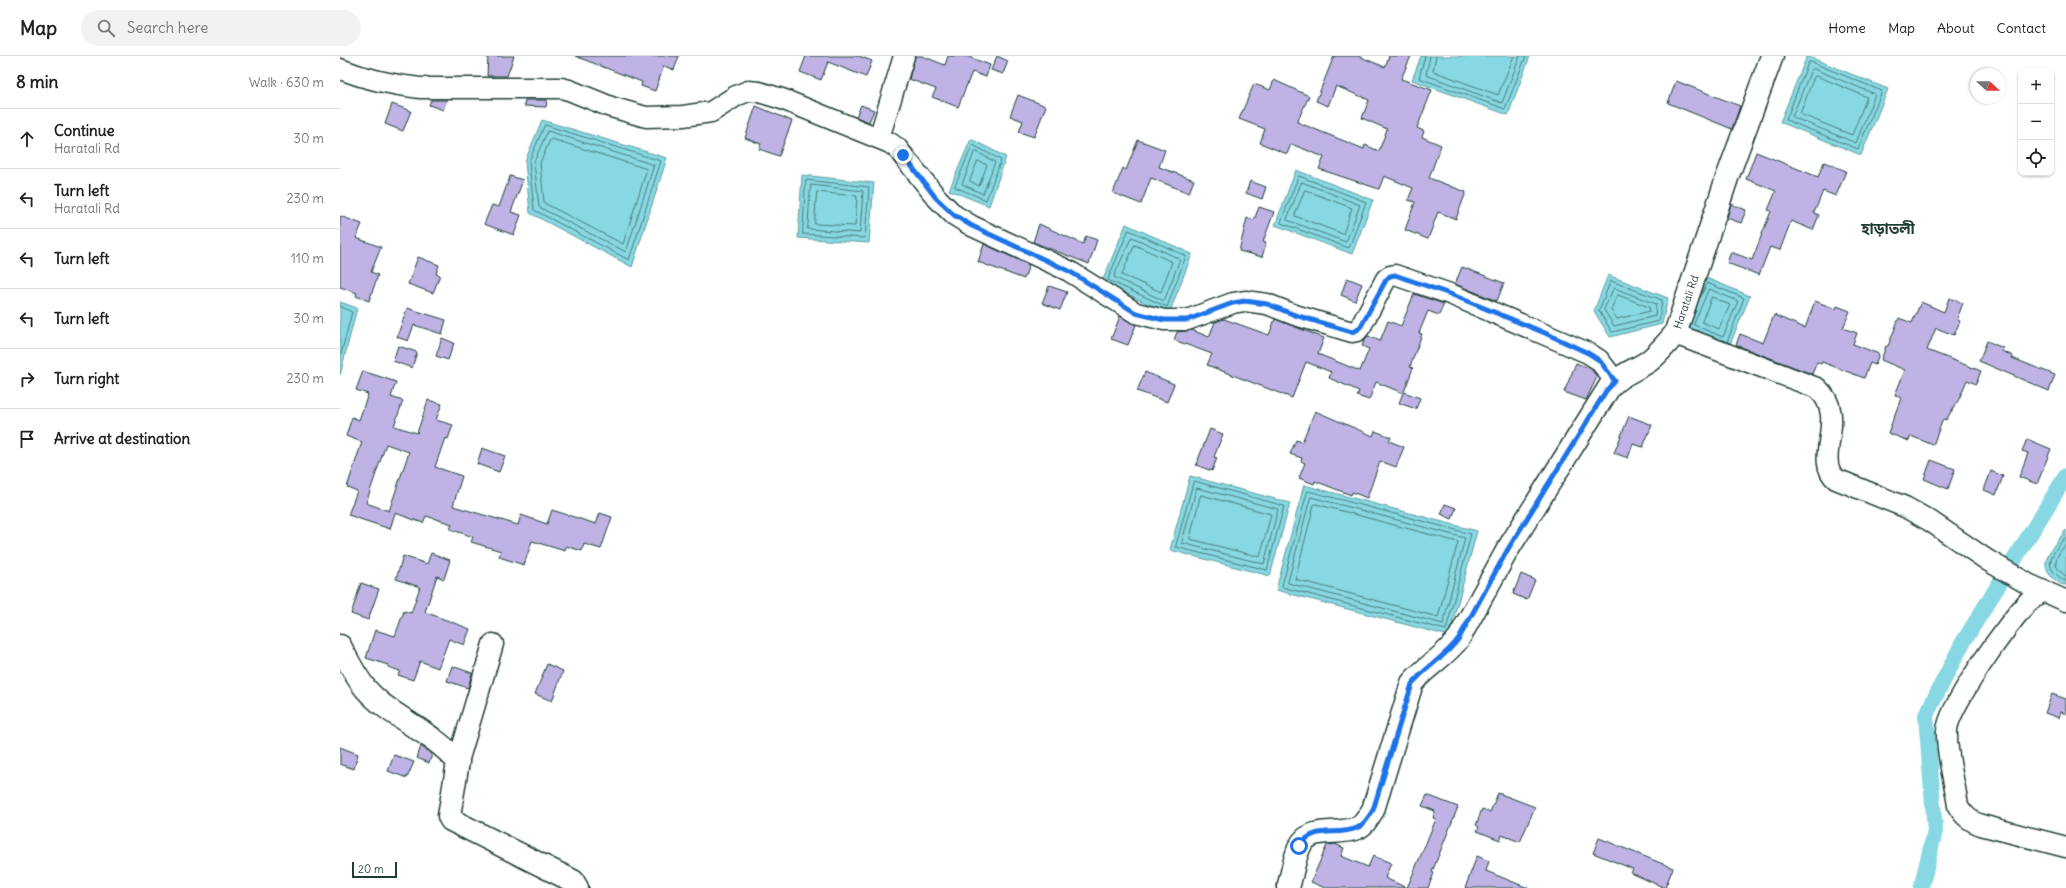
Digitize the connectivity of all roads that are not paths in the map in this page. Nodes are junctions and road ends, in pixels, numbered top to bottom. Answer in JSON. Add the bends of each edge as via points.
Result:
{"nodes":[{"id":1,"x":904,"y":56,"type":"edge"},
{"id":2,"x":1772,"y":56,"type":"edge"},
{"id":3,"x":340,"y":69,"type":"edge"},
{"id":4,"x":879,"y":138,"type":"junction"},
{"id":5,"x":1675,"y":334,"type":"junction"},
{"id":6,"x":1615,"y":381,"type":"junction"},
{"id":7,"x":2035,"y":588,"type":"junction"},
{"id":8,"x":2066,"y":601,"type":"edge"},
{"id":9,"x":493,"y":644,"type":"dead end"},
{"id":10,"x":340,"y":646,"type":"edge"},
{"id":11,"x":458,"y":762,"type":"junction"},
{"id":12,"x":2066,"y":846,"type":"edge"},
{"id":13,"x":578,"y":888,"type":"edge"},
{"id":14,"x":1288,"y":888,"type":"edge"}],
"edges":[{"from":1,"to":4,"type":"street"},
{"from":2,"to":5,"type":"main road","name":"Haratali Rd","via":[[1727,178]]},
{"from":3,"to":4,"type":"street","via":[[400,86],[420,88],[561,88],[628,113],[646,117],[711,112],[748,91],[759,92]]},
{"from":4,"to":6,"type":"street","via":[[897,148],[936,198],[954,215],[972,226],[1069,271],[1136,313],[1149,318],[1187,320],[1245,301],[1267,304],[1352,332],[1361,326],[1386,280],[1395,275],[1450,294],[1588,353],[1599,360]]},
{"from":5,"to":6,"type":"main road","name":"Haratali Rd","via":[[1664,348],[1649,360]]},
{"from":5,"to":7,"type":"street","via":[[1817,388],[1828,400],[1832,420],[1827,466],[1830,474],[1836,479],[1905,506]]},
{"from":6,"to":14,"type":"main road","name":"Haratali Rd","via":[[1606,391],[1508,549],[1453,648],[1412,684],[1373,810],[1364,824],[1356,828],[1313,834],[1306,838],[1299,846]]},
{"from":7,"to":8,"type":"street"},
{"from":7,"to":12,"type":"street","via":[[2029,601],[1974,674],[1957,702],[1946,730],[1958,806],[1963,815],[1980,825]]},
{"from":9,"to":11,"type":"street"},
{"from":10,"to":11,"type":"main road","via":[[366,689],[390,709],[434,738]]},
{"from":11,"to":13,"type":"main road","via":[[450,820],[573,881]]}]}
